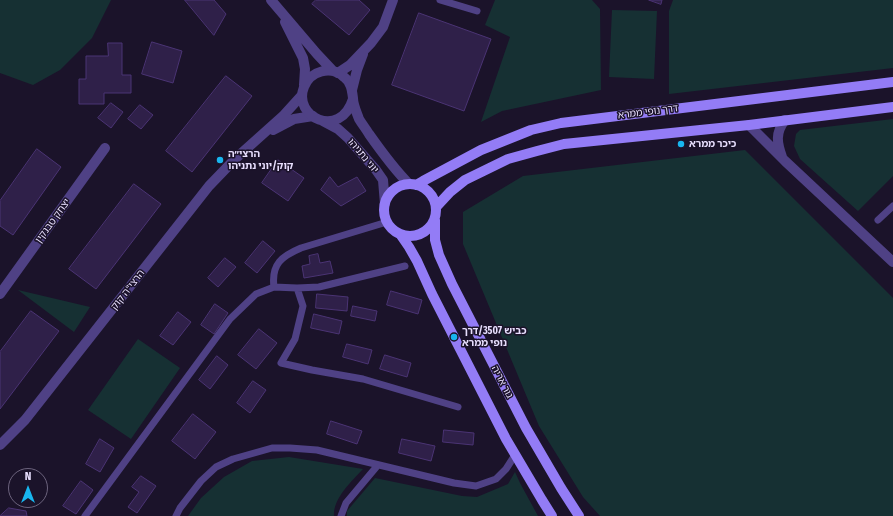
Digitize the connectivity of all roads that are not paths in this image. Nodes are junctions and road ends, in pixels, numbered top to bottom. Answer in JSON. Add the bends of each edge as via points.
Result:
{"nodes":[{"id":1,"x":393,"y":0,"type":"edge"},
{"id":2,"x":440,"y":0,"type":"edge"},
{"id":3,"x":273,"y":2,"type":"edge"},
{"id":4,"x":477,"y":11,"type":"dead end"},
{"id":5,"x":364,"y":51,"type":"junction"},
{"id":6,"x":336,"y":72,"type":"junction"},
{"id":7,"x":893,"y":82,"type":"edge"},
{"id":8,"x":304,"y":85,"type":"junction"},
{"id":9,"x":302,"y":95,"type":"junction"},
{"id":10,"x":352,"y":95,"type":"junction"},
{"id":11,"x":893,"y":107,"type":"edge"},
{"id":12,"x":317,"y":118,"type":"junction"},
{"id":13,"x":785,"y":120,"type":"junction"},
{"id":14,"x":749,"y":125,"type":"junction"},
{"id":15,"x":259,"y":138,"type":"junction"},
{"id":16,"x":105,"y":148,"type":"dead end"},
{"id":17,"x":782,"y":159,"type":"junction"},
{"id":18,"x":412,"y":184,"type":"junction"},
{"id":19,"x":385,"y":204,"type":"junction"},
{"id":20,"x":437,"y":206,"type":"junction"},
{"id":21,"x":893,"y":206,"type":"edge"},
{"id":22,"x":435,"y":220,"type":"junction"},
{"id":23,"x":878,"y":220,"type":"dead end"},
{"id":24,"x":387,"y":222,"type":"junction"},
{"id":25,"x":400,"y":234,"type":"junction"},
{"id":26,"x":893,"y":262,"type":"edge"},
{"id":27,"x":405,"y":266,"type":"dead end"},
{"id":28,"x":274,"y":287,"type":"junction"},
{"id":29,"x":297,"y":288,"type":"junction"},
{"id":30,"x":0,"y":294,"type":"edge"},
{"id":31,"x":458,"y":406,"type":"dead end"},
{"id":32,"x":0,"y":445,"type":"edge"},
{"id":33,"x":515,"y":454,"type":"junction"},
{"id":34,"x":378,"y":465,"type":"junction"},
{"id":35,"x":85,"y":516,"type":"edge"},
{"id":36,"x":176,"y":516,"type":"edge"},
{"id":37,"x":341,"y":516,"type":"edge"},
{"id":38,"x":552,"y":516,"type":"edge"},
{"id":39,"x":579,"y":516,"type":"edge"}],
"edges":[{"from":1,"to":5,"type":"street","via":[[383,27]]},
{"from":2,"to":4,"type":"lane"},
{"from":3,"to":6,"type":"street","via":[[317,54]]},
{"from":3,"to":8,"type":"street","via":[[303,58]]},
{"from":5,"to":6,"type":"street","via":[[350,65]]},
{"from":5,"to":10,"type":"street"},
{"from":6,"to":8,"type":"street","via":[[326,70],[313,74]]},
{"from":6,"to":10,"type":"street","via":[[349,83]]},
{"from":7,"to":18,"type":"main road","name":"דרך נופי ממרא","via":[[561,123],[531,130],[481,150],[423,181]]},
{"from":8,"to":9,"type":"street"},
{"from":9,"to":12,"type":"street","via":[[308,112]]},
{"from":9,"to":15,"type":"street","name":"הרצי\"ה קוק"},
{"from":10,"to":12,"type":"street","via":[[350,106],[342,117],[328,121]]},
{"from":10,"to":18,"type":"street","name":"יוני נתניהו","via":[[360,119],[378,146],[399,173]]},
{"from":11,"to":13,"type":"main road"},
{"from":12,"to":15,"type":"street","name":"הרצי\"ה קוק","via":[[294,119]]},
{"from":12,"to":19,"type":"street","name":"יוני נתניהו","via":[[338,129],[376,170],[383,180]]},
{"from":13,"to":14,"type":"main road"},
{"from":13,"to":17,"type":"street","via":[[778,134]]},
{"from":14,"to":17,"type":"street"},
{"from":14,"to":20,"type":"main road","via":[[564,144],[537,151],[508,159],[465,180]]},
{"from":15,"to":32,"type":"street","name":"הרצי\"ה קוק","via":[[209,186],[25,420]]},
{"from":16,"to":30,"type":"street","name":"יצחק טבנקין"},
{"from":17,"to":26,"type":"street"},
{"from":18,"to":19,"type":"main road","via":[[393,190]]},
{"from":18,"to":20,"type":"main road","via":[[430,192]]},
{"from":19,"to":24,"type":"main road"},
{"from":20,"to":22,"type":"main road"},
{"from":21,"to":23,"type":"lane"},
{"from":22,"to":25,"type":"main road","via":[[425,233],[408,237]]},
{"from":22,"to":39,"type":"main road","name":"גור אריה","via":[[435,240],[452,284],[526,428]]},
{"from":24,"to":25,"type":"main road"},
{"from":24,"to":28,"type":"lane","via":[[291,252],[282,258],[276,268]]},
{"from":25,"to":33,"type":"main road","via":[[417,261]]},
{"from":27,"to":29,"type":"lane","via":[[319,287]]},
{"from":28,"to":29,"type":"lane"},
{"from":28,"to":35,"type":"lane","via":[[256,294],[230,319]]},
{"from":29,"to":31,"type":"lane","via":[[302,306],[295,339],[281,363],[363,379]]},
{"from":33,"to":34,"type":"lane","via":[[496,479],[476,486]]},
{"from":33,"to":38,"type":"main road"},
{"from":34,"to":36,"type":"lane","via":[[317,450],[272,448],[233,459],[216,467],[201,481]]},
{"from":34,"to":37,"type":"lane","via":[[346,503]]}]}
